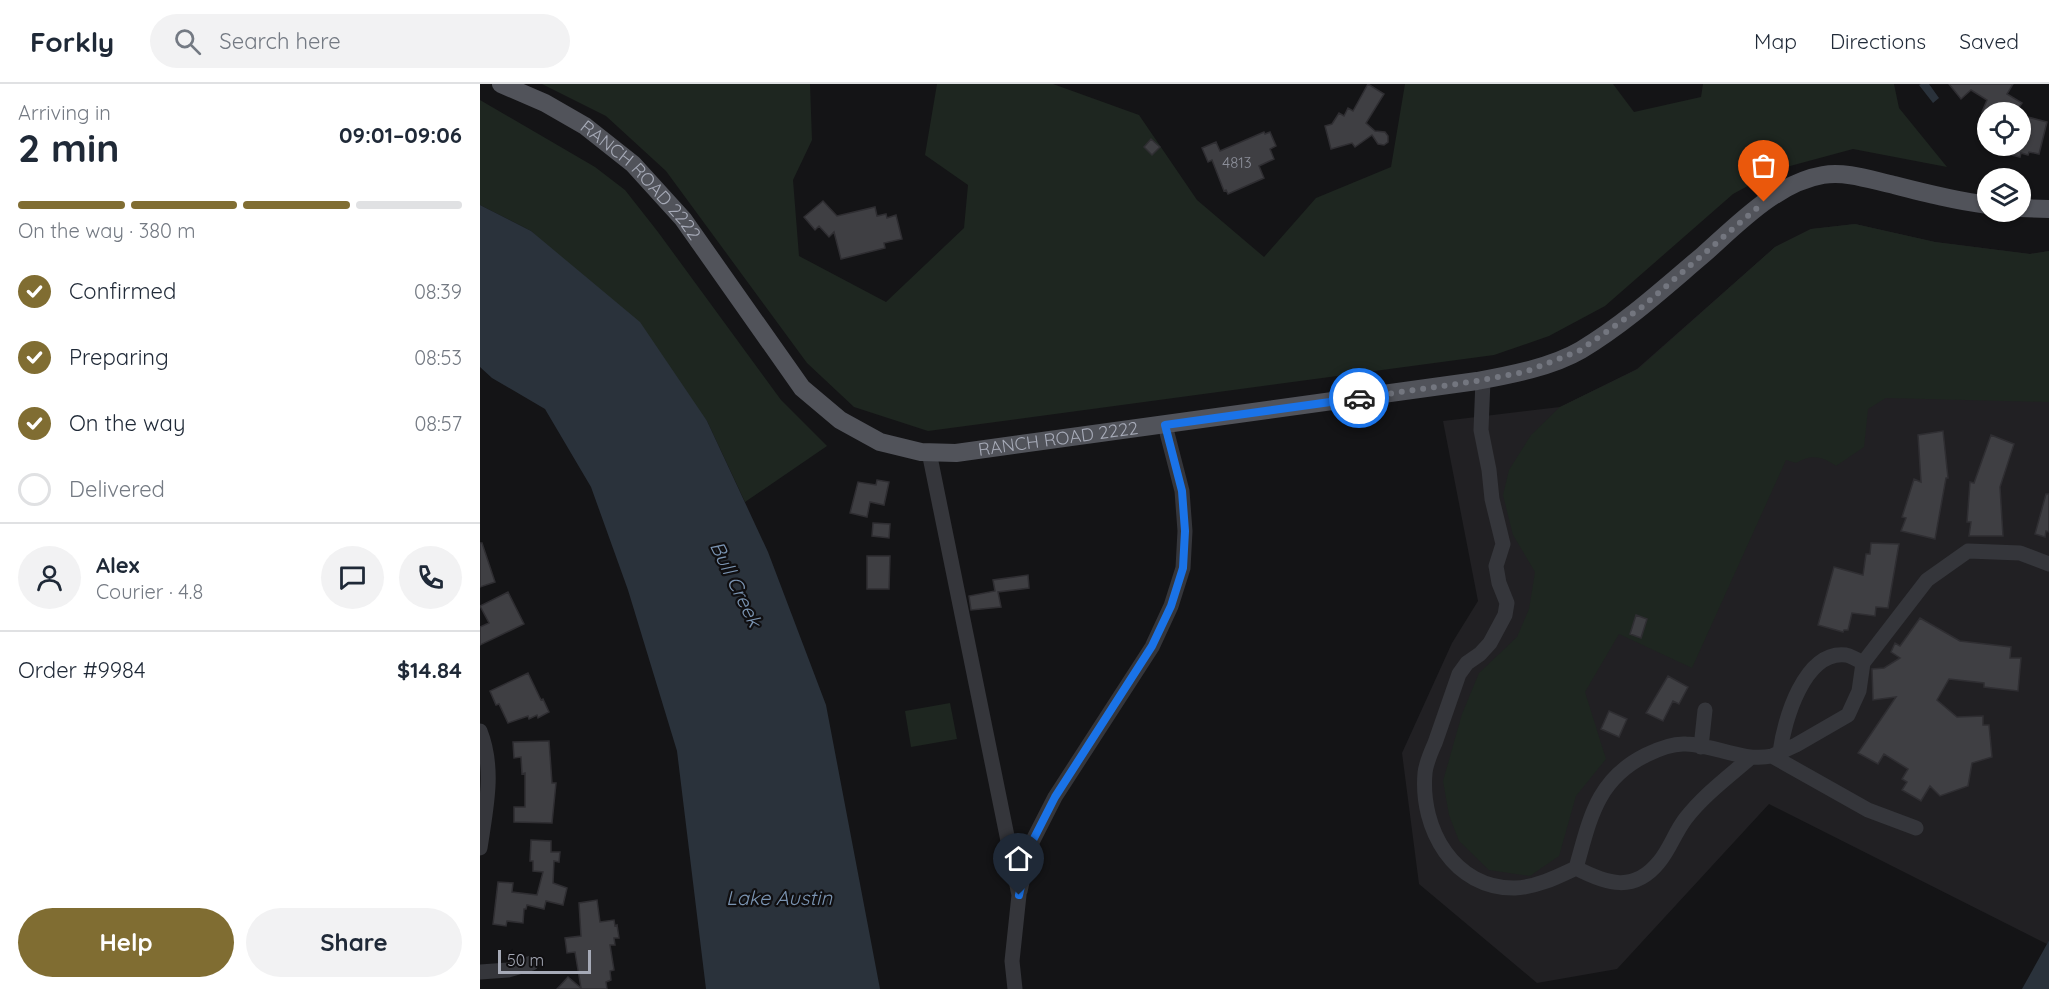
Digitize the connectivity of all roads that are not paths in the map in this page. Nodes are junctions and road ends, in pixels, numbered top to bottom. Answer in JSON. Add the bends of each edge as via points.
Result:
{"nodes":[{"id":1,"x":501,"y":84,"type":"edge"},
{"id":2,"x":1977,"y":204,"type":"edge"},
{"id":3,"x":2031,"y":208,"type":"edge"},
{"id":4,"x":2049,"y":209,"type":"edge"},
{"id":5,"x":1483,"y":380,"type":"junction"},
{"id":6,"x":1165,"y":425,"type":"junction"},
{"id":7,"x":928,"y":452,"type":"junction"},
{"id":8,"x":2049,"y":564,"type":"edge"},
{"id":9,"x":1863,"y":663,"type":"junction"},
{"id":10,"x":1705,"y":710,"type":"dead end"},
{"id":11,"x":480,"y":730,"type":"edge"},
{"id":12,"x":1701,"y":747,"type":"junction"},
{"id":13,"x":1776,"y":754,"type":"junction"},
{"id":14,"x":1750,"y":758,"type":"junction"},
{"id":15,"x":1916,"y":828,"type":"dead end"},
{"id":16,"x":480,"y":848,"type":"edge"},
{"id":17,"x":1576,"y":868,"type":"junction"},
{"id":18,"x":1019,"y":895,"type":"junction"},
{"id":19,"x":532,"y":963,"type":"dead end"},
{"id":20,"x":480,"y":972,"type":"edge"},
{"id":21,"x":1015,"y":989,"type":"edge"}],
"edges":[{"from":1,"to":7,"type":"main road","name":"RANCH ROAD 2222","via":[[585,126],[633,164],[683,219],[802,388],[840,420],[880,442]]},
{"from":2,"to":5,"type":"main road","name":"RANCH ROAD 2222","via":[[1852,175],[1823,175],[1794,184],[1764,202],[1642,307],[1579,351],[1525,372]]},
{"from":3,"to":4,"type":"main road"},
{"from":5,"to":6,"type":"main road","name":"RANCH ROAD 2222"},
{"from":5,"to":17,"type":"street","via":[[1481,430],[1503,544],[1496,566],[1507,603],[1490,643],[1459,674],[1425,772],[1431,825],[1454,864],[1476,880],[1496,886],[1517,888]]},
{"from":6,"to":7,"type":"main road","name":"RANCH ROAD 2222","via":[[956,453]]},
{"from":6,"to":18,"type":"street","via":[[1182,491],[1183,568],[1152,646],[1055,797],[1030,846]]},
{"from":7,"to":18,"type":"street"},
{"from":8,"to":9,"type":"street","via":[[2020,553],[1968,551],[1927,580]]},
{"from":9,"to":13,"type":"street","via":[[1859,691],[1848,715]]},
{"from":9,"to":13,"type":"street","via":[[1846,655],[1818,663],[1792,705]]},
{"from":10,"to":12,"type":"street"},
{"from":11,"to":16,"type":"street","via":[[489,766]]},
{"from":12,"to":14,"type":"street"},
{"from":12,"to":17,"type":"street","via":[[1662,747],[1622,770],[1593,809]]},
{"from":13,"to":14,"type":"street"},
{"from":13,"to":15,"type":"street","via":[[1868,810]]},
{"from":14,"to":17,"type":"street","via":[[1700,802],[1660,861],[1638,880],[1607,882]]},
{"from":18,"to":21,"type":"street","via":[[1011,960]]},
{"from":19,"to":20,"type":"street"}]}
